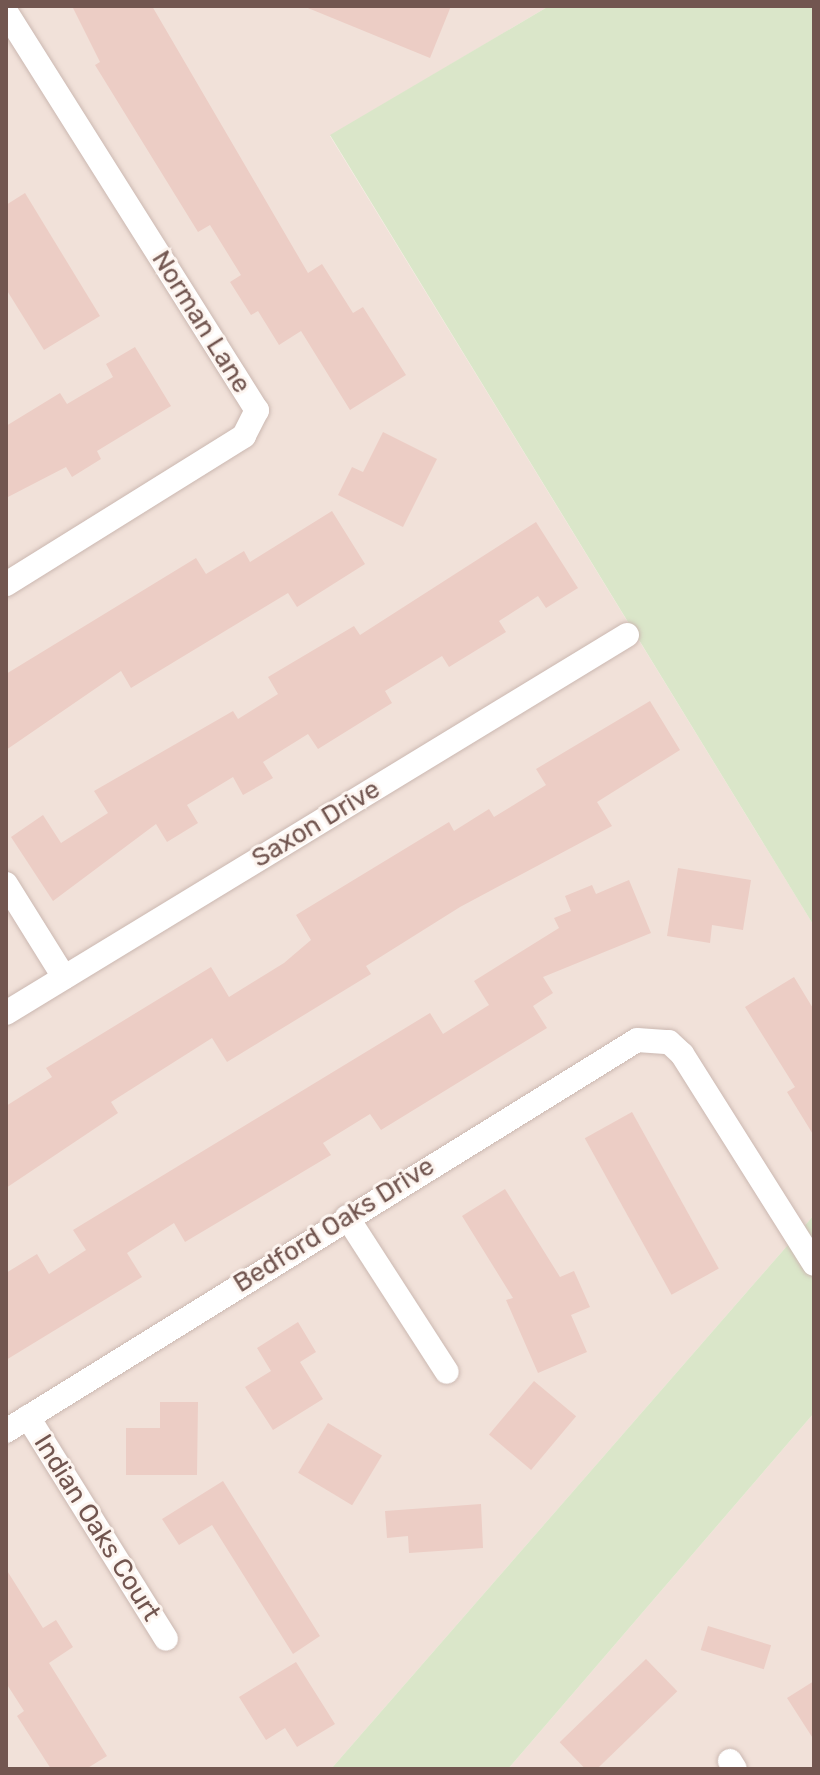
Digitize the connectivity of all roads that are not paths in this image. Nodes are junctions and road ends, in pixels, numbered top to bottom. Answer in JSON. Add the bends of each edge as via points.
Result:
{"nodes":[{"id":1,"x":6,"y":12,"type":"edge"},
{"id":2,"x":6,"y":584,"type":"edge"},
{"id":3,"x":627,"y":635,"type":"dead end"},
{"id":4,"x":6,"y":884,"type":"edge"},
{"id":5,"x":64,"y":977,"type":"junction"},
{"id":6,"x":6,"y":1013,"type":"edge"},
{"id":7,"x":347,"y":1217,"type":"junction"},
{"id":8,"x":814,"y":1264,"type":"edge"},
{"id":9,"x":447,"y":1372,"type":"dead end"},
{"id":10,"x":28,"y":1417,"type":"junction"},
{"id":11,"x":6,"y":1431,"type":"edge"},
{"id":12,"x":166,"y":1639,"type":"dead end"}],
"edges":[{"from":1,"to":2,"type":"street","name":"Norman Lane","via":[[257,410],[244,436]]},
{"from":3,"to":5,"type":"street","name":"Saxon Drive"},
{"from":4,"to":5,"type":"street"},
{"from":5,"to":6,"type":"street","name":"Saxon Drive"},
{"from":7,"to":8,"type":"street","name":"Bedford Oaks Drive","via":[[637,1040],[669,1042]]},
{"from":7,"to":9,"type":"street"},
{"from":7,"to":10,"type":"street","name":"Bedford Oaks Drive"},
{"from":10,"to":11,"type":"street","name":"Bedford Oaks Drive"},
{"from":10,"to":12,"type":"street","name":"Indian Oaks Court"}]}
